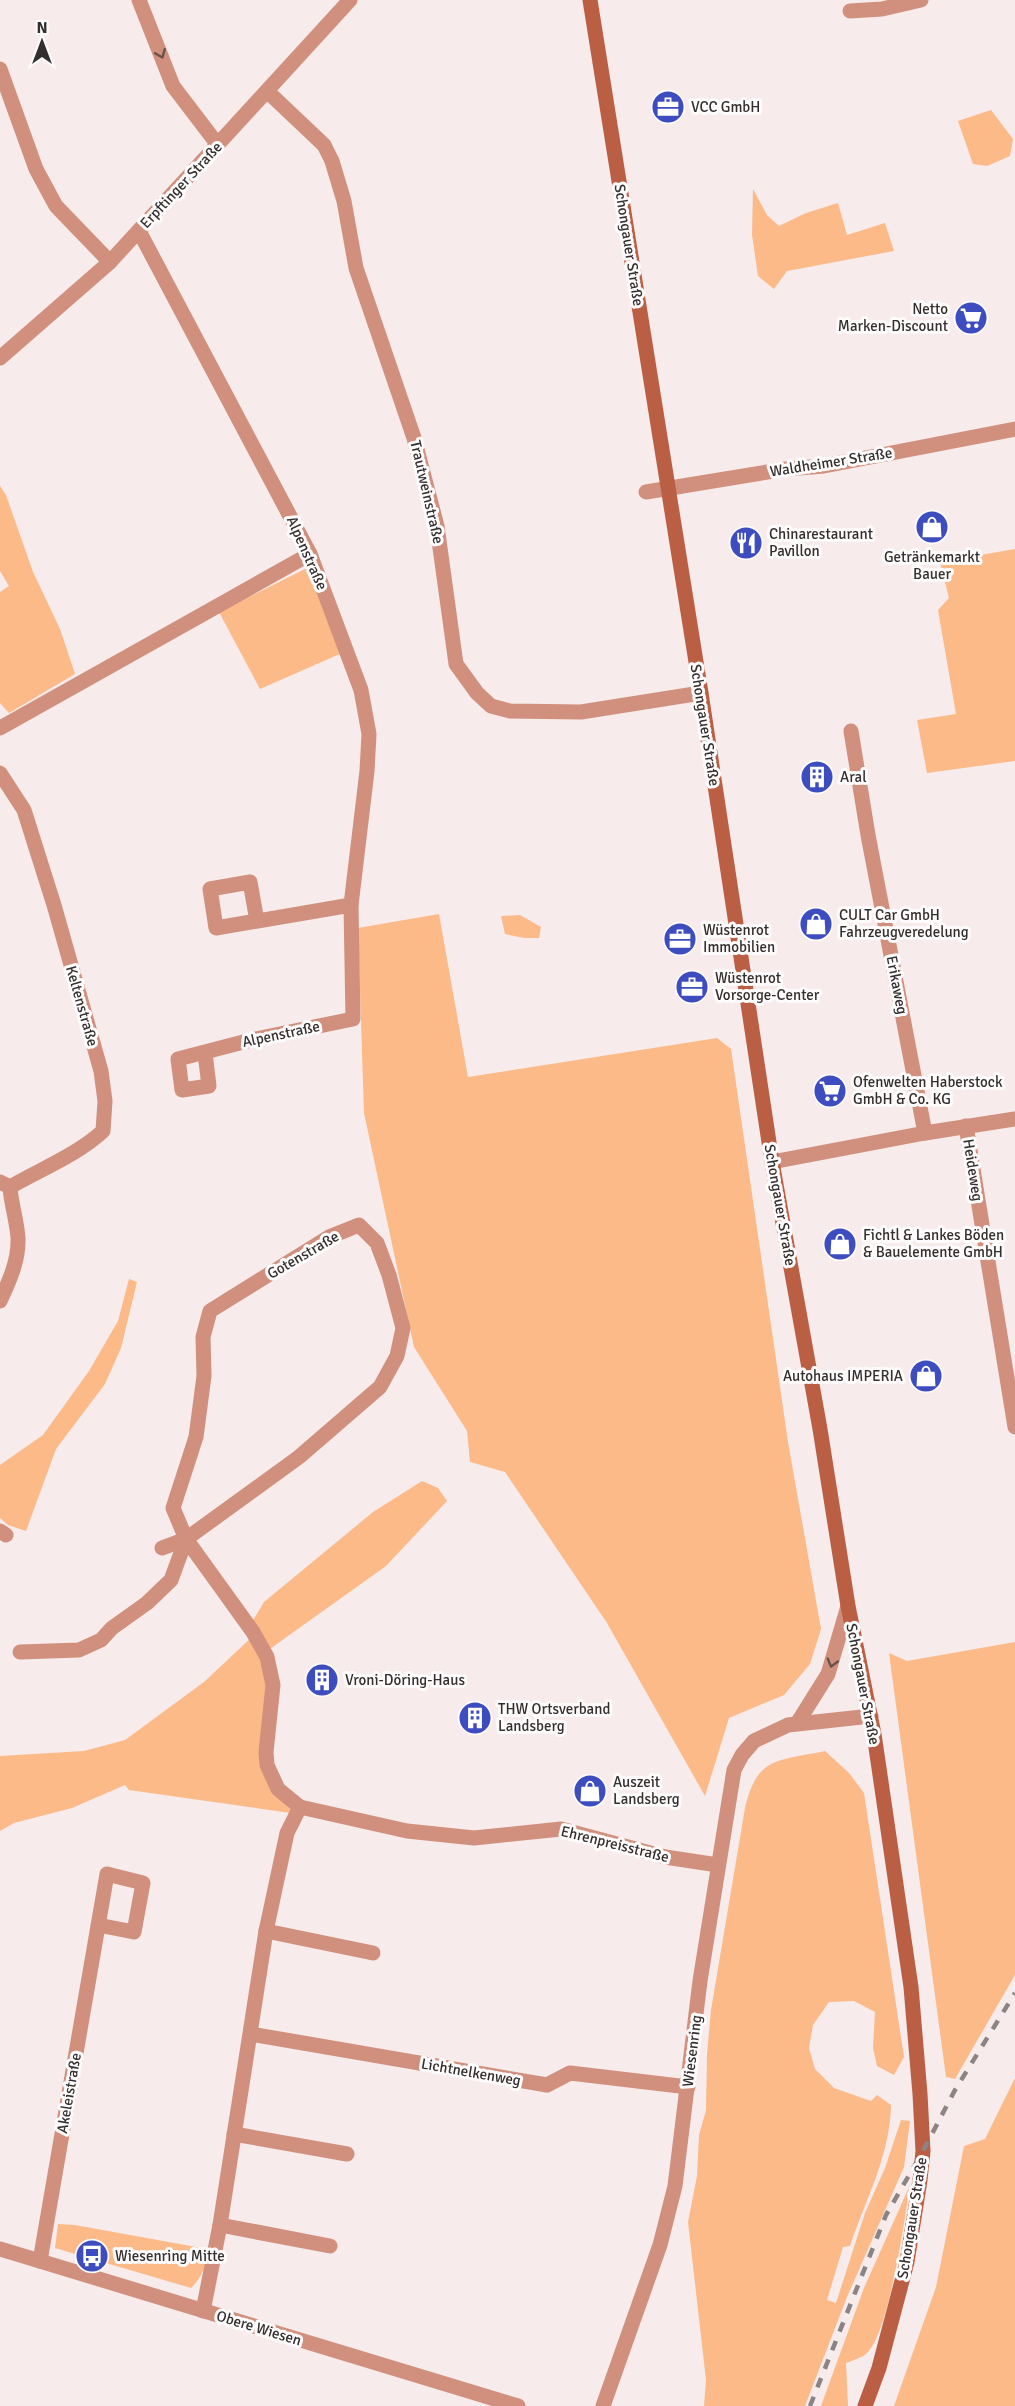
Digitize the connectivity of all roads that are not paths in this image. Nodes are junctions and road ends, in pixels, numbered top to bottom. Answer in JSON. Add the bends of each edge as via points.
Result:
{"nodes":[{"id":1,"x":139,"y":0,"type":"edge"},
{"id":2,"x":350,"y":0,"type":"edge"},
{"id":3,"x":590,"y":0,"type":"edge"},
{"id":4,"x":921,"y":0,"type":"edge"},
{"id":5,"x":850,"y":11,"type":"dead end"},
{"id":6,"x":0,"y":69,"type":"edge"},
{"id":7,"x":267,"y":91,"type":"junction"},
{"id":8,"x":218,"y":145,"type":"junction"},
{"id":9,"x":139,"y":231,"type":"junction"},
{"id":10,"x":110,"y":262,"type":"junction"},
{"id":11,"x":0,"y":358,"type":"edge"},
{"id":12,"x":1015,"y":429,"type":"edge"},
{"id":13,"x":668,"y":489,"type":"junction"},
{"id":14,"x":646,"y":492,"type":"dead end"},
{"id":15,"x":310,"y":554,"type":"junction"},
{"id":16,"x":701,"y":693,"type":"junction"},
{"id":17,"x":0,"y":728,"type":"edge"},
{"id":18,"x":851,"y":731,"type":"dead end"},
{"id":19,"x":0,"y":773,"type":"edge"},
{"id":20,"x":351,"y":905,"type":"junction"},
{"id":21,"x":257,"y":921,"type":"dead end"},
{"id":22,"x":205,"y":1053,"type":"dead end"},
{"id":23,"x":1015,"y":1119,"type":"edge"},
{"id":24,"x":966,"y":1126,"type":"junction"},
{"id":25,"x":925,"y":1133,"type":"junction"},
{"id":26,"x":772,"y":1162,"type":"junction"},
{"id":27,"x":5,"y":1184,"type":"edge"},
{"id":28,"x":0,"y":1301,"type":"edge"},
{"id":29,"x":1015,"y":1427,"type":"edge"},
{"id":30,"x":186,"y":1539,"type":"junction"},
{"id":31,"x":162,"y":1548,"type":"dead end"},
{"id":32,"x":848,"y":1606,"type":"junction"},
{"id":33,"x":20,"y":1652,"type":"dead end"},
{"id":34,"x":267,"y":1657,"type":"joint"},
{"id":35,"x":871,"y":1716,"type":"junction"},
{"id":36,"x":798,"y":1722,"type":"junction"},
{"id":37,"x":300,"y":1807,"type":"junction"},
{"id":38,"x":718,"y":1866,"type":"junction"},
{"id":39,"x":98,"y":1925,"type":"dead end"},
{"id":40,"x":266,"y":1931,"type":"junction"},
{"id":41,"x":373,"y":1953,"type":"dead end"},
{"id":42,"x":251,"y":2034,"type":"junction"},
{"id":43,"x":688,"y":2087,"type":"junction"},
{"id":44,"x":234,"y":2133,"type":"junction"},
{"id":45,"x":347,"y":2154,"type":"dead end"},
{"id":46,"x":220,"y":2225,"type":"junction"},
{"id":47,"x":330,"y":2246,"type":"dead end"},
{"id":48,"x":0,"y":2249,"type":"edge"},
{"id":49,"x":40,"y":2261,"type":"junction"},
{"id":50,"x":203,"y":2311,"type":"junction"},
{"id":51,"x":518,"y":2406,"type":"edge"},
{"id":52,"x":603,"y":2406,"type":"edge"},
{"id":53,"x":865,"y":2406,"type":"edge"}],
"edges":[{"from":1,"to":8,"type":"street","one_way":true,"via":[[173,86]]},
{"from":2,"to":7,"type":"street","name":"Erpftinger Straße"},
{"from":3,"to":13,"type":"main road","name":"Schongauer Straße"},
{"from":4,"to":5,"type":"street"},
{"from":6,"to":10,"type":"street","via":[[36,169],[57,206]]},
{"from":7,"to":8,"type":"street","name":"Erpftinger Straße"},
{"from":7,"to":16,"type":"street","name":"Trautweinstraße","via":[[324,145],[332,161],[356,268],[414,438],[437,526],[456,664],[491,706],[510,711],[580,712]]},
{"from":8,"to":9,"type":"street","name":"Erpftinger Straße"},
{"from":9,"to":10,"type":"street","name":"Erpftinger Straße"},
{"from":9,"to":15,"type":"street","name":"Alpenstraße"},
{"from":10,"to":11,"type":"street","name":"Erpftinger Straße"},
{"from":12,"to":13,"type":"street","name":"Waldheimer Straße","via":[[824,466]]},
{"from":13,"to":14,"type":"street","name":"Waldheimer Straße"},
{"from":13,"to":16,"type":"main road","name":"Schongauer Straße"},
{"from":15,"to":17,"type":"street"},
{"from":15,"to":20,"type":"street","name":"Alpenstraße","via":[[362,690],[369,734]]},
{"from":16,"to":26,"type":"main road","name":"Schongauer Straße"},
{"from":18,"to":25,"type":"street","name":"Erikaweg"},
{"from":19,"to":27,"type":"street","name":"Keltenstraße","via":[[24,810],[98,1062],[105,1101],[103,1131],[86,1147]]},
{"from":20,"to":21,"type":"street"},
{"from":20,"to":22,"type":"street","name":"Alpenstraße","via":[[353,1018]]},
{"from":23,"to":24,"type":"street"},
{"from":24,"to":25,"type":"street"},
{"from":24,"to":29,"type":"street","name":"Heideweg"},
{"from":25,"to":26,"type":"street"},
{"from":26,"to":32,"type":"main road","name":"Schongauer Straße"},
{"from":27,"to":28,"type":"street","via":[[18,1239],[11,1278]]},
{"from":30,"to":30,"type":"street","name":"Gotenstraße","via":[[173,1508],[196,1437],[204,1376],[203,1337],[210,1311],[328,1237],[359,1225],[377,1243],[403,1328],[397,1356],[380,1388],[299,1457]]},
{"from":30,"to":31,"type":"street","name":"Gotenstraße"},
{"from":30,"to":33,"type":"street","via":[[171,1580],[101,1640],[79,1650]]},
{"from":30,"to":34,"type":"street","name":"Gotenstraße"},
{"from":32,"to":35,"type":"main road","name":"Schongauer Straße"},
{"from":32,"to":36,"type":"street","one_way":true,"via":[[828,1674]]},
{"from":34,"to":37,"type":"street","name":"Ehrenpreisstraße","via":[[273,1685],[267,1765],[278,1788]]},
{"from":35,"to":36,"type":"street","name":"Wiesenring"},
{"from":35,"to":53,"type":"main road","name":"Schongauer Straße","via":[[911,1987],[923,2151],[907,2262]]},
{"from":36,"to":38,"type":"street","name":"Wiesenring","via":[[754,1741],[742,1755],[734,1770]]},
{"from":37,"to":38,"type":"street","name":"Ehrenpreisstraße","via":[[407,1831],[474,1838],[561,1829],[665,1857]]},
{"from":37,"to":40,"type":"street","via":[[287,1833]]},
{"from":38,"to":43,"type":"street","name":"Wiesenring"},
{"from":39,"to":49,"type":"street","name":"Akeleistraße"},
{"from":40,"to":41,"type":"street"},
{"from":40,"to":42,"type":"street"},
{"from":42,"to":43,"type":"street","name":"Lichtnelkenweg","via":[[547,2085],[570,2073]]},
{"from":42,"to":44,"type":"street"},
{"from":43,"to":52,"type":"street","name":"Wiesenring","via":[[675,2186],[663,2235]]},
{"from":44,"to":45,"type":"street"},
{"from":44,"to":46,"type":"street"},
{"from":46,"to":47,"type":"street"},
{"from":46,"to":50,"type":"street"},
{"from":48,"to":49,"type":"street","name":"Obere Wiesen"},
{"from":49,"to":50,"type":"street","name":"Obere Wiesen"},
{"from":50,"to":51,"type":"street","name":"Obere Wiesen"}]}
